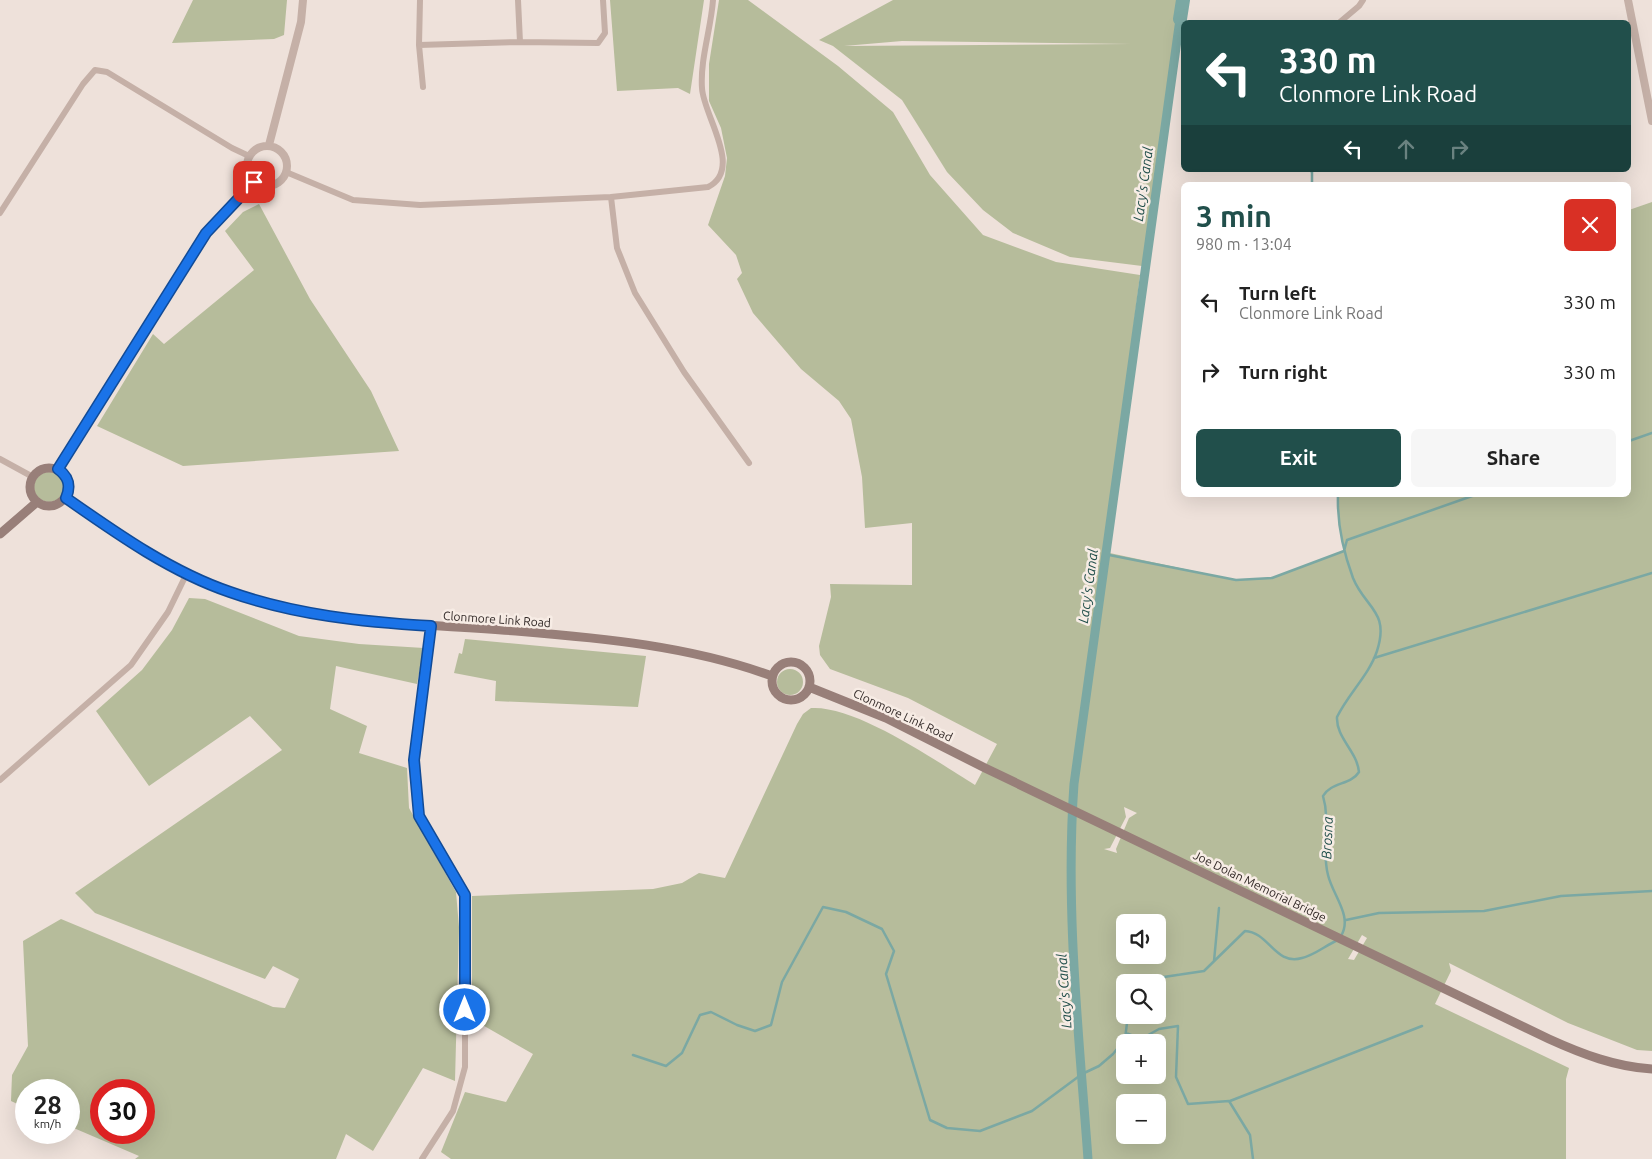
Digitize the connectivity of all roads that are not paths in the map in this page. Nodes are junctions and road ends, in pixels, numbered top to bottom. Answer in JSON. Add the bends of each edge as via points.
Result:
{"nodes":[{"id":1,"x":302,"y":0,"type":"edge"},
{"id":2,"x":420,"y":0,"type":"edge"},
{"id":3,"x":518,"y":0,"type":"edge"},
{"id":4,"x":602,"y":0,"type":"edge"},
{"id":5,"x":713,"y":0,"type":"edge"},
{"id":6,"x":1362,"y":0,"type":"edge"},
{"id":7,"x":1628,"y":0,"type":"edge"},
{"id":8,"x":1342,"y":20,"type":"edge"},
{"id":9,"x":520,"y":42,"type":"junction"},
{"id":10,"x":419,"y":45,"type":"junction"},
{"id":11,"x":423,"y":86,"type":"dead end"},
{"id":12,"x":1652,"y":121,"type":"edge"},
{"id":13,"x":269,"y":145,"type":"junction"},
{"id":14,"x":249,"y":156,"type":"junction"},
{"id":15,"x":286,"y":172,"type":"junction"},
{"id":16,"x":254,"y":182,"type":"junction"},
{"id":17,"x":611,"y":197,"type":"junction"},
{"id":18,"x":0,"y":213,"type":"edge"},
{"id":19,"x":0,"y":459,"type":"edge"},
{"id":20,"x":749,"y":463,"type":"dead end"},
{"id":21,"x":58,"y":469,"type":"junction"},
{"id":22,"x":33,"y":477,"type":"junction"},
{"id":23,"x":66,"y":498,"type":"junction"},
{"id":24,"x":37,"y":502,"type":"junction"},
{"id":25,"x":0,"y":534,"type":"edge"},
{"id":26,"x":187,"y":574,"type":"junction"},
{"id":27,"x":431,"y":626,"type":"junction"},
{"id":28,"x":772,"y":676,"type":"junction"},
{"id":29,"x":809,"y":687,"type":"junction"},
{"id":30,"x":985,"y":768,"type":"joint"},
{"id":31,"x":0,"y":780,"type":"edge"},
{"id":32,"x":1652,"y":1069,"type":"edge"},
{"id":33,"x":422,"y":1159,"type":"edge"}],
"edges":[{"from":1,"to":13,"type":"street","via":[[301,22]]},
{"from":2,"to":10,"type":"street"},
{"from":3,"to":9,"type":"street"},
{"from":4,"to":9,"type":"street","via":[[605,34],[598,43]]},
{"from":5,"to":17,"type":"street","via":[[702,88],[722,153],[722,172],[708,187]]},
{"from":6,"to":8,"type":"street"},
{"from":7,"to":12,"type":"street"},
{"from":9,"to":10,"type":"street"},
{"from":10,"to":11,"type":"street"},
{"from":13,"to":14,"type":"street","via":[[258,147]]},
{"from":13,"to":15,"type":"street","via":[[284,155]]},
{"from":14,"to":16,"type":"street","via":[[247,172]]},
{"from":14,"to":18,"type":"street","via":[[107,72],[95,70],[82,84]]},
{"from":15,"to":16,"type":"street","via":[[272,185]]},
{"from":15,"to":17,"type":"street","via":[[362,201],[420,205]]},
{"from":16,"to":21,"type":"street","via":[[206,233]]},
{"from":17,"to":20,"type":"street","via":[[617,248],[635,293],[684,372]]},
{"from":19,"to":22,"type":"street"},
{"from":21,"to":22,"type":"main road","via":[[47,468]]},
{"from":21,"to":23,"type":"main road","via":[[69,485]]},
{"from":22,"to":24,"type":"main road","via":[[31,493]]},
{"from":23,"to":24,"type":"main road","via":[[56,505]]},
{"from":23,"to":26,"type":"main road","name":"Clonmore Link Road"},
{"from":24,"to":25,"type":"main road"},
{"from":26,"to":27,"type":"main road","name":"Clonmore Link Road","via":[[230,592],[324,616]]},
{"from":26,"to":31,"type":"street","via":[[168,612],[131,665]]},
{"from":27,"to":28,"type":"main road","name":"Clonmore Link Road","via":[[516,631],[662,647],[710,656]]},
{"from":27,"to":33,"type":"street","via":[[414,760],[419,816],[465,895],[465,1067],[453,1111]]},
{"from":28,"to":29,"type":"main road","via":[[776,693],[786,700],[802,697]]},
{"from":28,"to":29,"type":"main road","via":[[784,663],[796,662],[806,669]]},
{"from":29,"to":30,"type":"main road","name":"Clonmore Link Road","via":[[886,718]]},
{"from":30,"to":32,"type":"main road","name":"Joe Dolan Memorial Bridge","via":[[1586,1055],[1632,1068]]}]}
